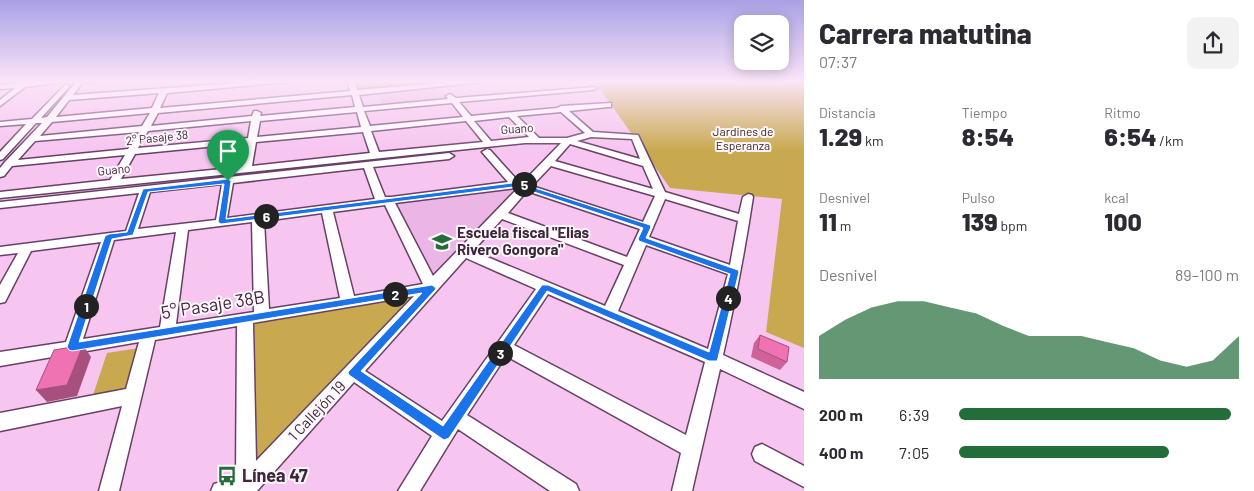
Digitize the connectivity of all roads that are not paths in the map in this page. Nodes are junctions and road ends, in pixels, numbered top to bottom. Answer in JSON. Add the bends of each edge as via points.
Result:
{"nodes":[{"id":1,"x":50,"y":105,"type":"edge"},
{"id":2,"x":61,"y":105,"type":"edge"},
{"id":3,"x":158,"y":105,"type":"edge"},
{"id":4,"x":214,"y":105,"type":"edge"},
{"id":5,"x":258,"y":105,"type":"edge"},
{"id":6,"x":360,"y":105,"type":"edge"},
{"id":7,"x":414,"y":105,"type":"edge"},
{"id":8,"x":457,"y":105,"type":"edge"},
{"id":9,"x":558,"y":105,"type":"edge"},
{"id":10,"x":608,"y":105,"type":"dead end"},
{"id":11,"x":156,"y":110,"type":"junction"},
{"id":12,"x":361,"y":110,"type":"junction"},
{"id":13,"x":565,"y":110,"type":"junction"},
{"id":14,"x":512,"y":115,"type":"junction"},
{"id":15,"x":50,"y":119,"type":"junction"},
{"id":16,"x":255,"y":119,"type":"junction"},
{"id":17,"x":469,"y":119,"type":"junction"},
{"id":18,"x":36,"y":121,"type":"junction"},
{"id":19,"x":0,"y":124,"type":"edge"},
{"id":20,"x":366,"y":129,"type":"junction"},
{"id":21,"x":144,"y":130,"type":"junction"},
{"id":22,"x":592,"y":134,"type":"junction"},
{"id":23,"x":31,"y":139,"type":"junction"},
{"id":24,"x":536,"y":140,"type":"junction"},
{"id":25,"x":547,"y":140,"type":"junction"},
{"id":26,"x":252,"y":141,"type":"junction"},
{"id":27,"x":568,"y":141,"type":"junction"},
{"id":28,"x":488,"y":148,"type":"junction"},
{"id":29,"x":130,"y":153,"type":"junction"},
{"id":30,"x":375,"y":155,"type":"junction"},
{"id":31,"x":0,"y":158,"type":"edge"},
{"id":32,"x":549,"y":162,"type":"junction"},
{"id":33,"x":8,"y":164,"type":"junction"},
{"id":34,"x":647,"y":164,"type":"junction"},
{"id":35,"x":368,"y":166,"type":"junction"},
{"id":36,"x":246,"y":169,"type":"junction"},
{"id":37,"x":0,"y":174,"type":"edge"},
{"id":38,"x":228,"y":181,"type":"junction"},
{"id":39,"x":114,"y":183,"type":"junction"},
{"id":40,"x":523,"y":185,"type":"junction"},
{"id":41,"x":145,"y":190,"type":"junction"},
{"id":42,"x":0,"y":195,"type":"edge"},
{"id":43,"x":662,"y":195,"type":"junction"},
{"id":44,"x":748,"y":196,"type":"dead end"},
{"id":45,"x":385,"y":200,"type":"junction"},
{"id":46,"x":0,"y":205,"type":"edge"},
{"id":47,"x":327,"y":208,"type":"junction"},
{"id":48,"x":500,"y":214,"type":"junction"},
{"id":49,"x":258,"y":217,"type":"junction"},
{"id":50,"x":745,"y":219,"type":"junction"},
{"id":51,"x":221,"y":222,"type":"junction"},
{"id":52,"x":183,"y":227,"type":"junction"},
{"id":53,"x":645,"y":233,"type":"junction"},
{"id":54,"x":131,"y":234,"type":"junction"},
{"id":55,"x":109,"y":236,"type":"junction"},
{"id":56,"x":27,"y":247,"type":"junction"},
{"id":57,"x":0,"y":251,"type":"edge"},
{"id":58,"x":465,"y":253,"type":"junction"},
{"id":59,"x":631,"y":264,"type":"junction"},
{"id":60,"x":735,"y":272,"type":"junction"},
{"id":61,"x":545,"y":287,"type":"junction"},
{"id":62,"x":432,"y":288,"type":"junction"},
{"id":63,"x":0,"y":298,"type":"edge"},
{"id":64,"x":348,"y":302,"type":"junction"},
{"id":65,"x":608,"y":314,"type":"junction"},
{"id":66,"x":253,"y":317,"type":"junction"},
{"id":67,"x":167,"y":332,"type":"junction"},
{"id":68,"x":149,"y":334,"type":"junction"},
{"id":69,"x":72,"y":347,"type":"junction"},
{"id":70,"x":504,"y":347,"type":"junction"},
{"id":71,"x":713,"y":358,"type":"junction"},
{"id":72,"x":0,"y":359,"type":"edge"},
{"id":73,"x":353,"y":372,"type":"junction"},
{"id":74,"x":134,"y":396,"type":"junction"},
{"id":75,"x":804,"y":401,"type":"edge"},
{"id":76,"x":455,"y":417,"type":"junction"},
{"id":77,"x":0,"y":422,"type":"edge"},
{"id":78,"x":444,"y":434,"type":"junction"},
{"id":79,"x":693,"y":449,"type":"junction"},
{"id":80,"x":762,"y":454,"type":"dead end"},
{"id":81,"x":804,"y":477,"type":"edge"},
{"id":82,"x":249,"y":488,"type":"edge"},
{"id":83,"x":109,"y":491,"type":"edge"},
{"id":84,"x":221,"y":491,"type":"edge"},
{"id":85,"x":408,"y":491,"type":"edge"},
{"id":86,"x":569,"y":491,"type":"edge"},
{"id":87,"x":682,"y":491,"type":"edge"}],
"edges":[{"from":1,"to":18,"type":"street"},
{"from":2,"to":15,"type":"street"},
{"from":3,"to":11,"type":"street"},
{"from":4,"to":11,"type":"street"},
{"from":5,"to":16,"type":"street"},
{"from":6,"to":12,"type":"street"},
{"from":7,"to":12,"type":"street"},
{"from":8,"to":17,"type":"street"},
{"from":9,"to":13,"type":"street"},
{"from":10,"to":13,"type":"street","name":"2° Pasaje 38"},
{"from":11,"to":15,"type":"street"},
{"from":11,"to":21,"type":"street"},
{"from":12,"to":16,"type":"street"},
{"from":12,"to":20,"type":"street"},
{"from":13,"to":14,"type":"street","name":"2° Pasaje 38"},
{"from":13,"to":22,"type":"street"},
{"from":14,"to":17,"type":"street","name":"2° Pasaje 38"},
{"from":14,"to":24,"type":"street"},
{"from":15,"to":18,"type":"street"},
{"from":15,"to":23,"type":"street"},
{"from":16,"to":21,"type":"street"},
{"from":16,"to":26,"type":"street"},
{"from":17,"to":20,"type":"street","name":"2° Pasaje 38"},
{"from":17,"to":28,"type":"street"},
{"from":18,"to":19,"type":"street"},
{"from":18,"to":31,"type":"street"},
{"from":20,"to":26,"type":"street","name":"2° Pasaje 38"},
{"from":20,"to":30,"type":"street"},
{"from":21,"to":23,"type":"street"},
{"from":21,"to":29,"type":"street"},
{"from":22,"to":27,"type":"street"},
{"from":22,"to":34,"type":"street","via":[[635,137]]},
{"from":23,"to":33,"type":"street"},
{"from":24,"to":25,"type":"street","name":"Guano"},
{"from":24,"to":28,"type":"street","name":"Guano"},
{"from":25,"to":27,"type":"street"},
{"from":25,"to":28,"type":"street","name":"Guano","via":[[530,146]]},
{"from":26,"to":29,"type":"street","name":"2° Pasaje 38"},
{"from":26,"to":36,"type":"street"},
{"from":27,"to":32,"type":"street","name":"1 Callejón 19"},
{"from":27,"to":34,"type":"street"},
{"from":28,"to":30,"type":"street","name":"Guano"},
{"from":28,"to":35,"type":"street","name":"Guano"},
{"from":28,"to":40,"type":"street"},
{"from":29,"to":33,"type":"street","name":"2° Pasaje 38"},
{"from":29,"to":39,"type":"street"},
{"from":30,"to":36,"type":"street","name":"Guano"},
{"from":32,"to":40,"type":"street","name":"1 Callejón 19"},
{"from":32,"to":43,"type":"street"},
{"from":33,"to":37,"type":"street"},
{"from":34,"to":43,"type":"street"},
{"from":35,"to":38,"type":"street","name":"Guano"},
{"from":35,"to":45,"type":"street"},
{"from":36,"to":39,"type":"street","name":"Guano"},
{"from":38,"to":41,"type":"street","name":"Guano"},
{"from":38,"to":51,"type":"street"},
{"from":39,"to":42,"type":"street","name":"Guano"},
{"from":40,"to":45,"type":"street"},
{"from":40,"to":48,"type":"street","name":"1 Callejón 19"},
{"from":40,"to":53,"type":"street"},
{"from":41,"to":46,"type":"street","name":"Guano"},
{"from":41,"to":54,"type":"street"},
{"from":43,"to":50,"type":"street"},
{"from":43,"to":53,"type":"street"},
{"from":44,"to":50,"type":"street"},
{"from":45,"to":47,"type":"street"},
{"from":45,"to":62,"type":"street"},
{"from":47,"to":49,"type":"street"},
{"from":47,"to":64,"type":"street"},
{"from":48,"to":58,"type":"street","name":"1 Callejón 19"},
{"from":48,"to":59,"type":"street"},
{"from":49,"to":51,"type":"street"},
{"from":49,"to":66,"type":"street"},
{"from":50,"to":60,"type":"street"},
{"from":51,"to":52,"type":"street"},
{"from":52,"to":54,"type":"street"},
{"from":52,"to":67,"type":"street"},
{"from":53,"to":59,"type":"street"},
{"from":53,"to":60,"type":"street"},
{"from":54,"to":55,"type":"street"},
{"from":55,"to":56,"type":"street"},
{"from":55,"to":69,"type":"street"},
{"from":56,"to":57,"type":"street"},
{"from":56,"to":63,"type":"street"},
{"from":58,"to":61,"type":"street"},
{"from":58,"to":62,"type":"street","name":"1 Callejón 19"},
{"from":59,"to":65,"type":"street"},
{"from":60,"to":71,"type":"street"},
{"from":61,"to":65,"type":"street"},
{"from":61,"to":70,"type":"street"},
{"from":62,"to":64,"type":"street","name":"5° Pasaje 38B"},
{"from":62,"to":73,"type":"street","name":"1 Callejón 19"},
{"from":64,"to":66,"type":"street","name":"5° Pasaje 38B"},
{"from":65,"to":71,"type":"street"},
{"from":66,"to":67,"type":"street","name":"5° Pasaje 38B"},
{"from":66,"to":82,"type":"street"},
{"from":67,"to":68,"type":"street","name":"5° Pasaje 38B"},
{"from":68,"to":69,"type":"street","name":"5° Pasaje 38B"},
{"from":68,"to":74,"type":"street"},
{"from":69,"to":72,"type":"street","name":"5° Pasaje 38B"},
{"from":70,"to":76,"type":"street"},
{"from":70,"to":79,"type":"street"},
{"from":71,"to":75,"type":"street"},
{"from":71,"to":79,"type":"street"},
{"from":73,"to":78,"type":"street"},
{"from":73,"to":82,"type":"street","name":"1 Callejón 19"},
{"from":74,"to":77,"type":"street"},
{"from":74,"to":83,"type":"street"},
{"from":76,"to":78,"type":"street"},
{"from":76,"to":86,"type":"street"},
{"from":78,"to":85,"type":"street"},
{"from":79,"to":87,"type":"street"},
{"from":80,"to":81,"type":"street"},
{"from":82,"to":84,"type":"street"}]}
